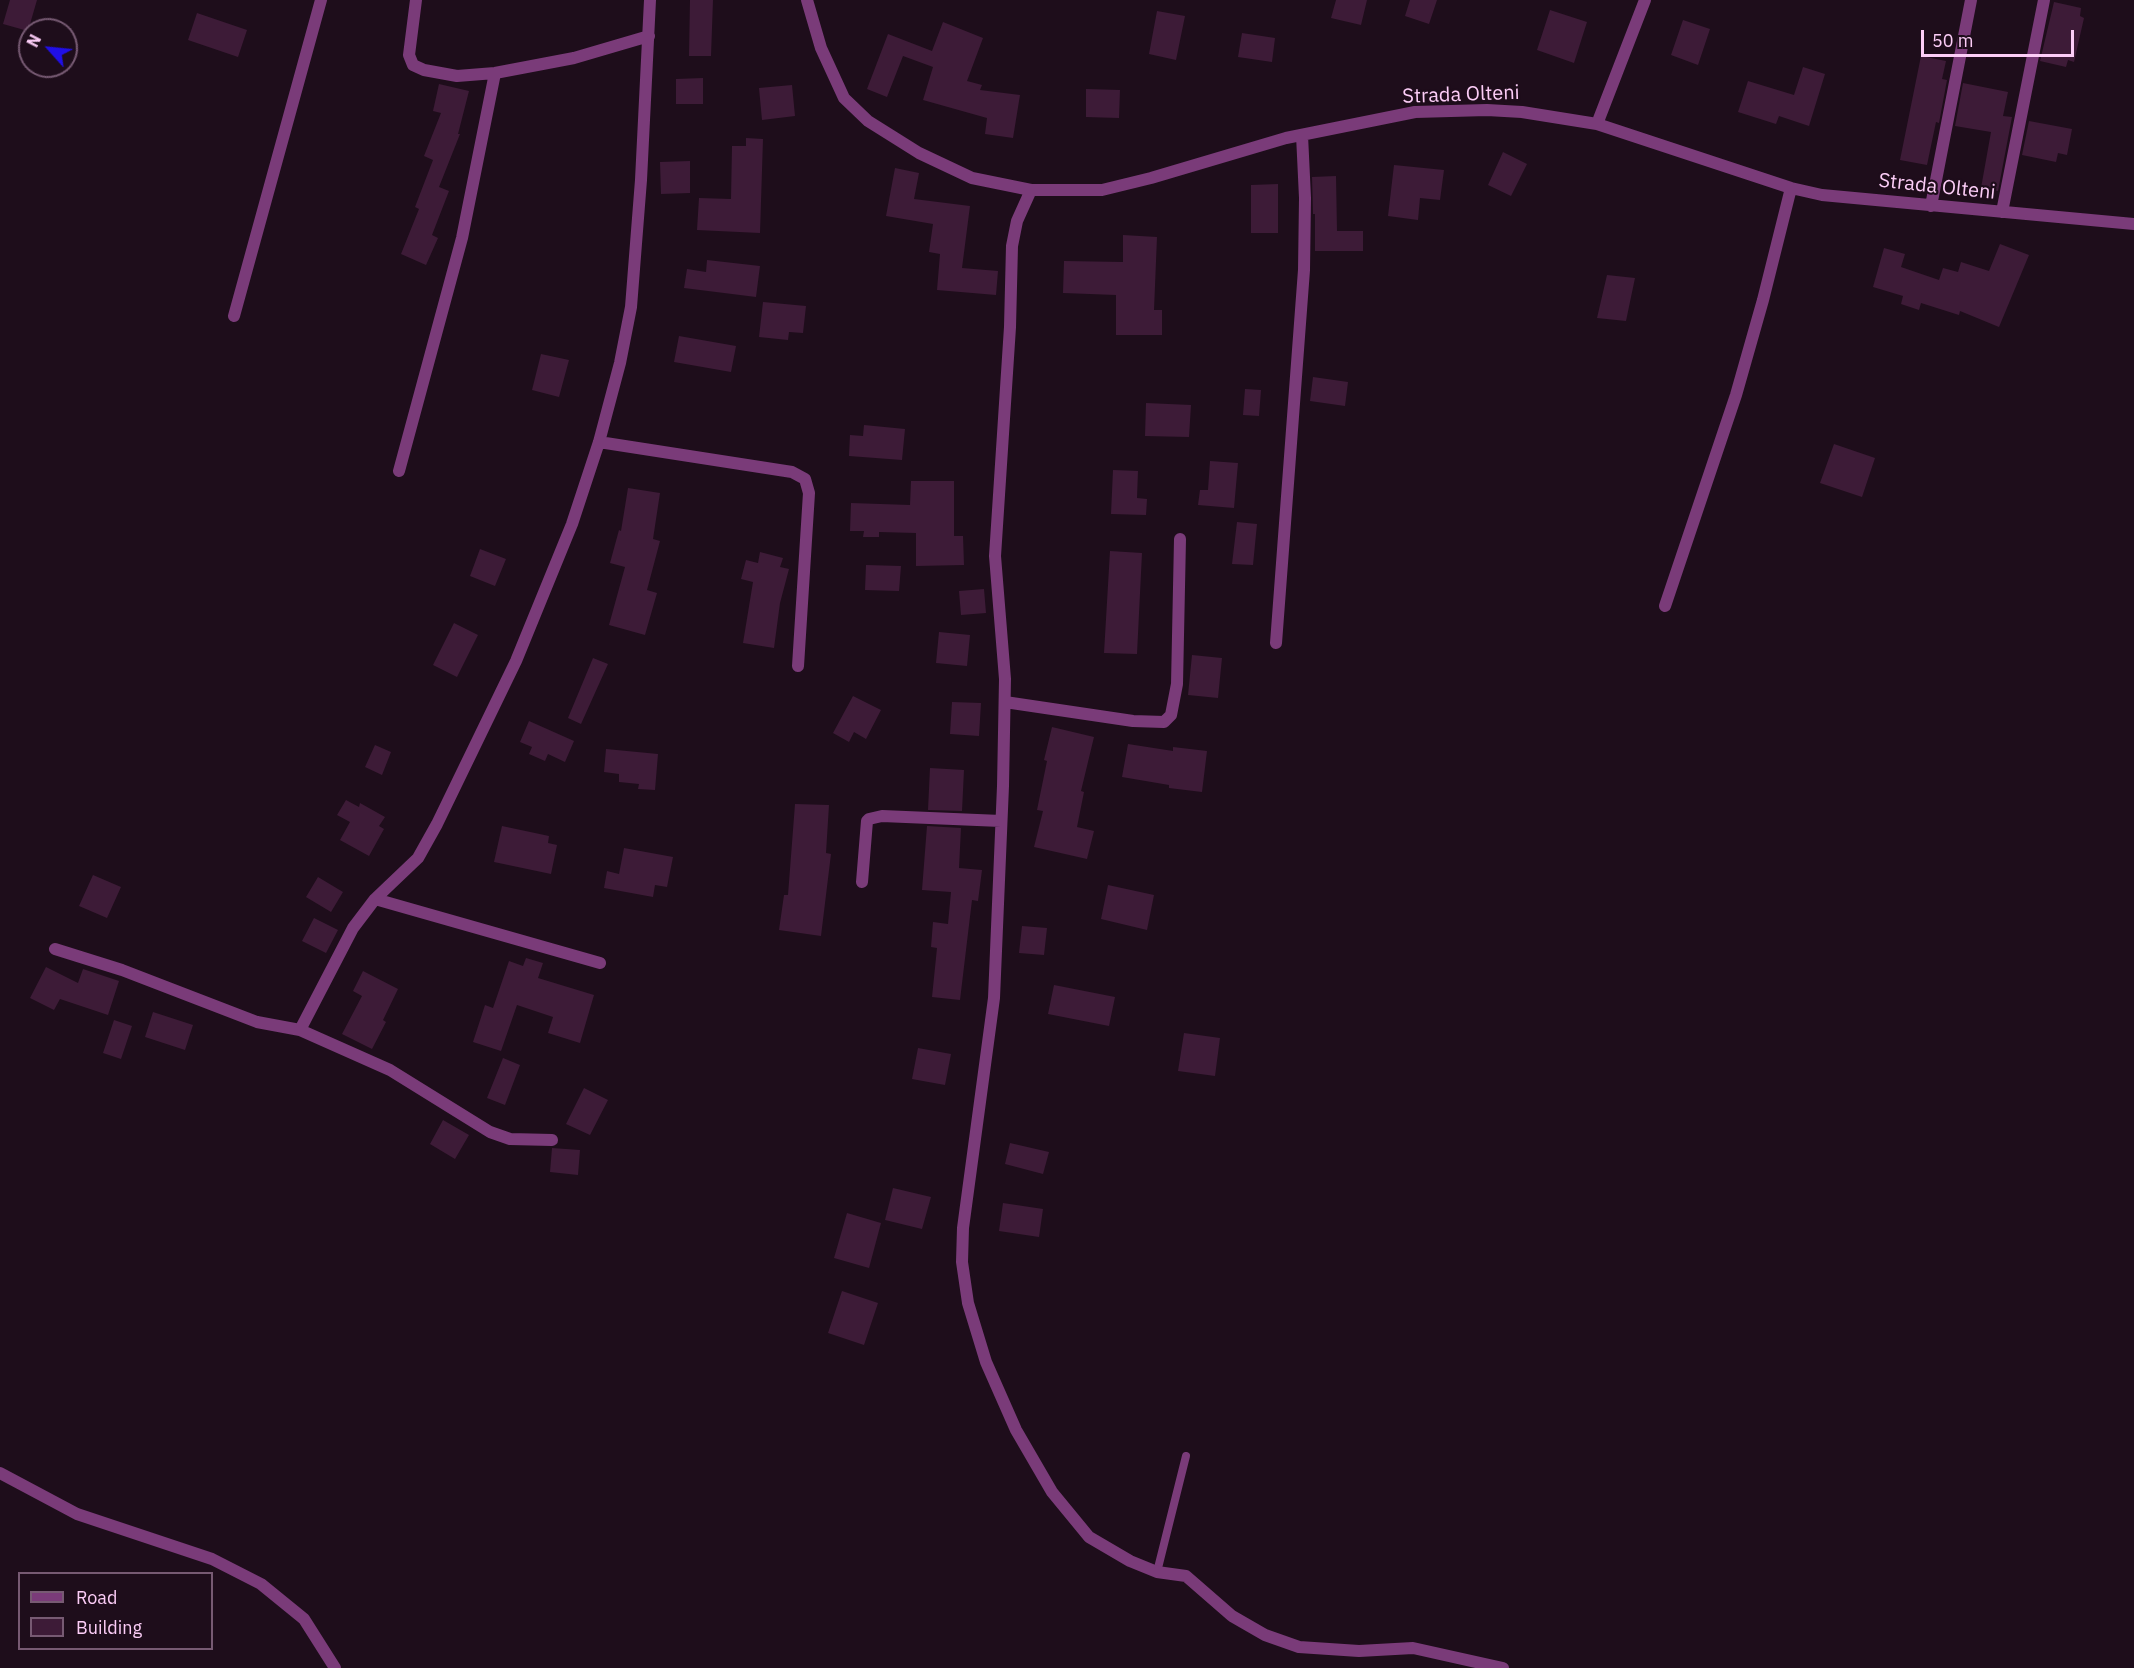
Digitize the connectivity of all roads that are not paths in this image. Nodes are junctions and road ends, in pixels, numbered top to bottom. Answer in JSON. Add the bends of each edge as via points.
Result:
{"nodes":[{"id":1,"x":321,"y":0,"type":"edge"},
{"id":2,"x":416,"y":0,"type":"edge"},
{"id":3,"x":651,"y":0,"type":"edge"},
{"id":4,"x":807,"y":0,"type":"edge"},
{"id":5,"x":1645,"y":0,"type":"edge"},
{"id":6,"x":1971,"y":0,"type":"edge"},
{"id":7,"x":2044,"y":0,"type":"edge"},
{"id":8,"x":649,"y":36,"type":"junction"},
{"id":9,"x":495,"y":73,"type":"junction"},
{"id":10,"x":1597,"y":124,"type":"junction"},
{"id":11,"x":1302,"y":135,"type":"junction"},
{"id":12,"x":1791,"y":188,"type":"junction"},
{"id":13,"x":1031,"y":190,"type":"junction"},
{"id":14,"x":1931,"y":206,"type":"junction"},
{"id":15,"x":2002,"y":212,"type":"junction"},
{"id":16,"x":2134,"y":224,"type":"edge"},
{"id":17,"x":234,"y":316,"type":"dead end"},
{"id":18,"x":599,"y":442,"type":"junction"},
{"id":19,"x":399,"y":471,"type":"dead end"},
{"id":20,"x":1180,"y":539,"type":"dead end"},
{"id":21,"x":1665,"y":606,"type":"dead end"},
{"id":22,"x":1276,"y":643,"type":"dead end"},
{"id":23,"x":798,"y":666,"type":"dead end"},
{"id":24,"x":1005,"y":702,"type":"junction"},
{"id":25,"x":1001,"y":821,"type":"junction"},
{"id":26,"x":862,"y":882,"type":"dead end"},
{"id":27,"x":375,"y":899,"type":"junction"},
{"id":28,"x":55,"y":949,"type":"dead end"},
{"id":29,"x":600,"y":963,"type":"dead end"},
{"id":30,"x":300,"y":1030,"type":"junction"},
{"id":31,"x":552,"y":1140,"type":"dead end"},
{"id":32,"x":1186,"y":1456,"type":"dead end"},
{"id":33,"x":0,"y":1473,"type":"edge"},
{"id":34,"x":1157,"y":1572,"type":"junction"},
{"id":35,"x":335,"y":1668,"type":"edge"},
{"id":36,"x":1503,"y":1668,"type":"edge"}],
"edges":[{"from":1,"to":17,"type":"street"},
{"from":2,"to":9,"type":"street","via":[[409,55],[413,65],[457,76]]},
{"from":3,"to":8,"type":"street"},
{"from":4,"to":13,"type":"street","name":"Strada Olteni","via":[[821,48],[844,98],[868,122],[919,153],[972,178]]},
{"from":5,"to":10,"type":"street"},
{"from":6,"to":14,"type":"street"},
{"from":7,"to":15,"type":"street"},
{"from":8,"to":9,"type":"street","via":[[574,58]]},
{"from":8,"to":18,"type":"street","via":[[631,307]]},
{"from":9,"to":19,"type":"street","via":[[462,238]]},
{"from":10,"to":11,"type":"street","name":"Strada Olteni","via":[[1522,111],[1425,112]]},
{"from":10,"to":12,"type":"street","name":"Strada Olteni"},
{"from":11,"to":13,"type":"street","name":"Strada Olteni","via":[[1102,190]]},
{"from":11,"to":22,"type":"street","via":[[1304,270]]},
{"from":12,"to":14,"type":"street","name":"Strada Olteni"},
{"from":12,"to":21,"type":"street","via":[[1736,395]]},
{"from":13,"to":24,"type":"street","via":[[1017,221],[1012,246],[995,556]]},
{"from":14,"to":15,"type":"street","name":"Strada Olteni"},
{"from":15,"to":16,"type":"street","name":"Strada Olteni"},
{"from":18,"to":23,"type":"street","via":[[792,472],[806,479],[809,493]]},
{"from":18,"to":27,"type":"street","via":[[572,524],[516,661],[472,754],[418,858]]},
{"from":20,"to":24,"type":"street","via":[[1177,684],[1171,715],[1164,722]]},
{"from":24,"to":25,"type":"street"},
{"from":25,"to":26,"type":"street","via":[[882,816],[869,819]]},
{"from":25,"to":34,"type":"street","via":[[994,998],[963,1228],[962,1262],[968,1303],[986,1362],[1016,1430],[1052,1492],[1089,1537]]},
{"from":27,"to":29,"type":"street"},
{"from":27,"to":30,"type":"street","via":[[353,928]]},
{"from":28,"to":30,"type":"street","via":[[122,970],[257,1022]]},
{"from":30,"to":31,"type":"street","via":[[390,1070],[490,1132],[510,1139]]},
{"from":32,"to":34,"type":"lane"},
{"from":33,"to":35,"type":"street","via":[[77,1514],[212,1559],[261,1584],[304,1619]]},
{"from":34,"to":36,"type":"street","via":[[1186,1576],[1232,1616],[1265,1635],[1299,1647],[1359,1651],[1413,1648]]}]}
